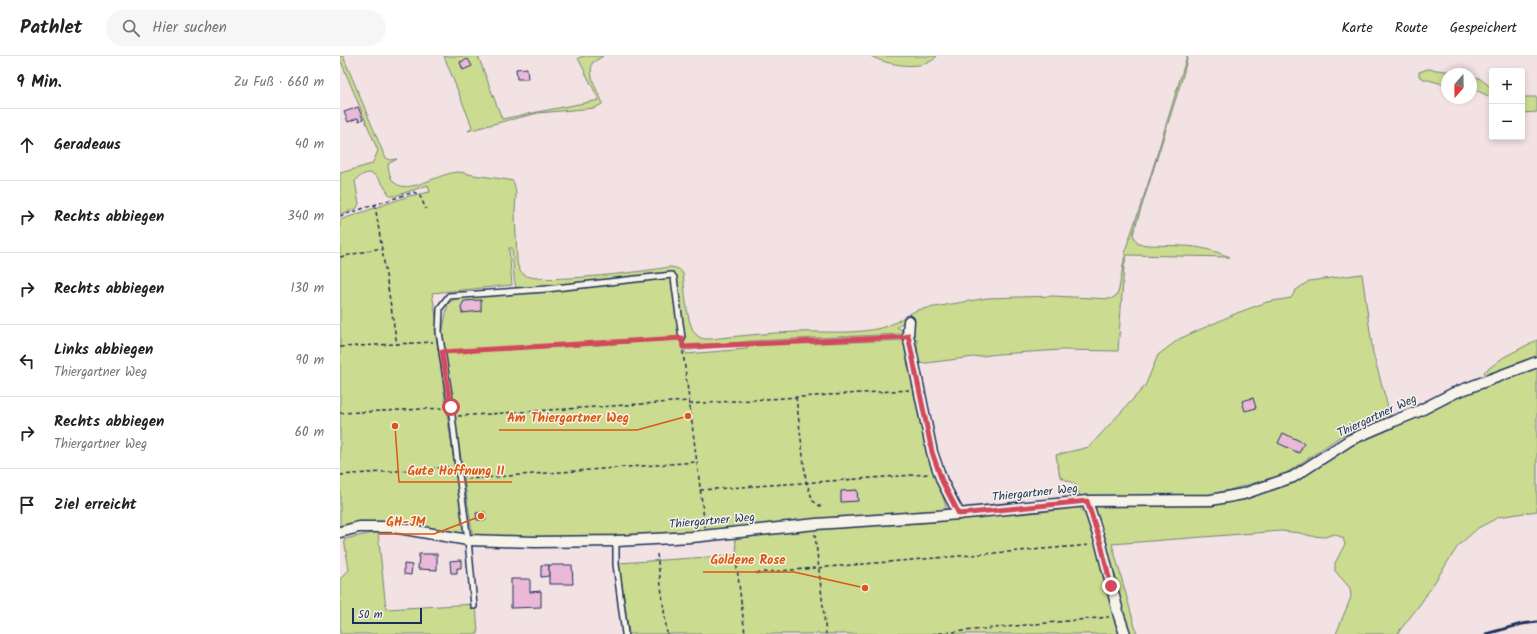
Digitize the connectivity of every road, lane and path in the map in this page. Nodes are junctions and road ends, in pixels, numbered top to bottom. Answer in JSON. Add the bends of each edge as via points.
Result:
{"nodes":[{"id":1,"x":375,"y":205,"type":"junction"},
{"id":2,"x":426,"y":209,"type":"dead end"},
{"id":3,"x":340,"y":216,"type":"edge"},
{"id":4,"x":382,"y":248,"type":"junction"},
{"id":5,"x":340,"y":257,"type":"edge"},
{"id":6,"x":909,"y":321,"type":"dead end"},
{"id":7,"x":908,"y":335,"type":"junction"},
{"id":8,"x":682,"y":338,"type":"junction"},
{"id":9,"x":441,"y":342,"type":"junction"},
{"id":10,"x":397,"y":345,"type":"junction"},
{"id":11,"x":340,"y":347,"type":"edge"},
{"id":12,"x":683,"y":347,"type":"junction"},
{"id":13,"x":442,"y":352,"type":"junction"},
{"id":14,"x":1537,"y":362,"type":"edge"},
{"id":15,"x":919,"y":390,"type":"junction"},
{"id":16,"x":796,"y":397,"type":"junction"},
{"id":17,"x":689,"y":400,"type":"junction"},
{"id":18,"x":689,"y":404,"type":"junction"},
{"id":19,"x":451,"y":407,"type":"junction"},
{"id":20,"x":340,"y":413,"type":"edge"},
{"id":21,"x":452,"y":416,"type":"junction"},
{"id":22,"x":696,"y":462,"type":"junction"},
{"id":23,"x":458,"y":467,"type":"junction"},
{"id":24,"x":939,"y":473,"type":"junction"},
{"id":25,"x":340,"y":475,"type":"edge"},
{"id":26,"x":460,"y":479,"type":"junction"},
{"id":27,"x":806,"y":481,"type":"junction"},
{"id":28,"x":700,"y":490,"type":"junction"},
{"id":29,"x":1087,"y":501,"type":"junction"},
{"id":30,"x":821,"y":507,"type":"dead end"},
{"id":31,"x":959,"y":514,"type":"junction"},
{"id":32,"x":816,"y":524,"type":"junction"},
{"id":33,"x":340,"y":532,"type":"edge"},
{"id":34,"x":706,"y":536,"type":"junction"},
{"id":35,"x":468,"y":540,"type":"junction"},
{"id":36,"x":616,"y":541,"type":"junction"},
{"id":37,"x":1101,"y":544,"type":"junction"},
{"id":38,"x":735,"y":551,"type":"dead end"},
{"id":39,"x":657,"y":554,"type":"dead end"},
{"id":40,"x":818,"y":568,"type":"junction"},
{"id":41,"x":756,"y":574,"type":"dead end"},
{"id":42,"x":474,"y":606,"type":"dead end"},
{"id":43,"x":1119,"y":616,"type":"junction"},
{"id":44,"x":625,"y":634,"type":"edge"},
{"id":45,"x":667,"y":634,"type":"edge"},
{"id":46,"x":745,"y":634,"type":"edge"},
{"id":47,"x":826,"y":634,"type":"edge"},
{"id":48,"x":932,"y":634,"type":"edge"},
{"id":49,"x":1125,"y":634,"type":"edge"}],
"edges":[{"from":1,"to":2,"type":"path","via":[[414,192],[420,196]]},
{"from":1,"to":3,"type":"path"},
{"from":1,"to":4,"type":"path"},
{"from":4,"to":5,"type":"path"},
{"from":4,"to":10,"type":"path"},
{"from":6,"to":7,"type":"street"},
{"from":7,"to":12,"type":"path"},
{"from":7,"to":15,"type":"street"},
{"from":8,"to":9,"type":"lane","via":[[672,275],[546,289],[449,296],[440,308]]},
{"from":8,"to":12,"type":"path"},
{"from":8,"to":13,"type":"path"},
{"from":9,"to":10,"type":"path"},
{"from":9,"to":13,"type":"lane"},
{"from":10,"to":11,"type":"path"},
{"from":12,"to":17,"type":"path"},
{"from":13,"to":19,"type":"lane"},
{"from":14,"to":29,"type":"street","name":"Thiergartner Weg","via":[[1454,393],[1350,440],[1293,477],[1243,494],[1211,500]]},
{"from":15,"to":16,"type":"path"},
{"from":15,"to":24,"type":"street"},
{"from":16,"to":18,"type":"path"},
{"from":16,"to":27,"type":"path"},
{"from":17,"to":18,"type":"path"},
{"from":17,"to":21,"type":"path"},
{"from":18,"to":22,"type":"path"},
{"from":19,"to":20,"type":"path"},
{"from":19,"to":21,"type":"lane"},
{"from":21,"to":23,"type":"lane"},
{"from":22,"to":26,"type":"path"},
{"from":22,"to":28,"type":"path"},
{"from":23,"to":25,"type":"path"},
{"from":23,"to":26,"type":"lane"},
{"from":24,"to":27,"type":"path"},
{"from":24,"to":31,"type":"street"},
{"from":26,"to":35,"type":"lane"},
{"from":27,"to":28,"type":"path"},
{"from":27,"to":30,"type":"path","via":[[813,501]]},
{"from":28,"to":34,"type":"path"},
{"from":29,"to":31,"type":"street","name":"Thiergartner Weg"},
{"from":29,"to":37,"type":"street","name":"Thiergartner Weg"},
{"from":31,"to":32,"type":"street","name":"Thiergartner Weg"},
{"from":32,"to":34,"type":"street","name":"Thiergartner Weg"},
{"from":32,"to":40,"type":"path"},
{"from":33,"to":35,"type":"street","name":"Thiergartner Weg","via":[[359,528],[394,527]]},
{"from":34,"to":36,"type":"street","name":"Thiergartner Weg"},
{"from":35,"to":36,"type":"street","name":"Thiergartner Weg"},
{"from":35,"to":42,"type":"lane"},
{"from":36,"to":44,"type":"lane","via":[[616,564]]},
{"from":37,"to":40,"type":"path"},
{"from":37,"to":43,"type":"street","name":"Thiergartner Weg"},
{"from":38,"to":46,"type":"path"},
{"from":39,"to":45,"type":"path"},
{"from":40,"to":41,"type":"path"},
{"from":40,"to":47,"type":"path"},
{"from":43,"to":48,"type":"path"},
{"from":43,"to":49,"type":"street","name":"Thiergartner Weg"}]}
